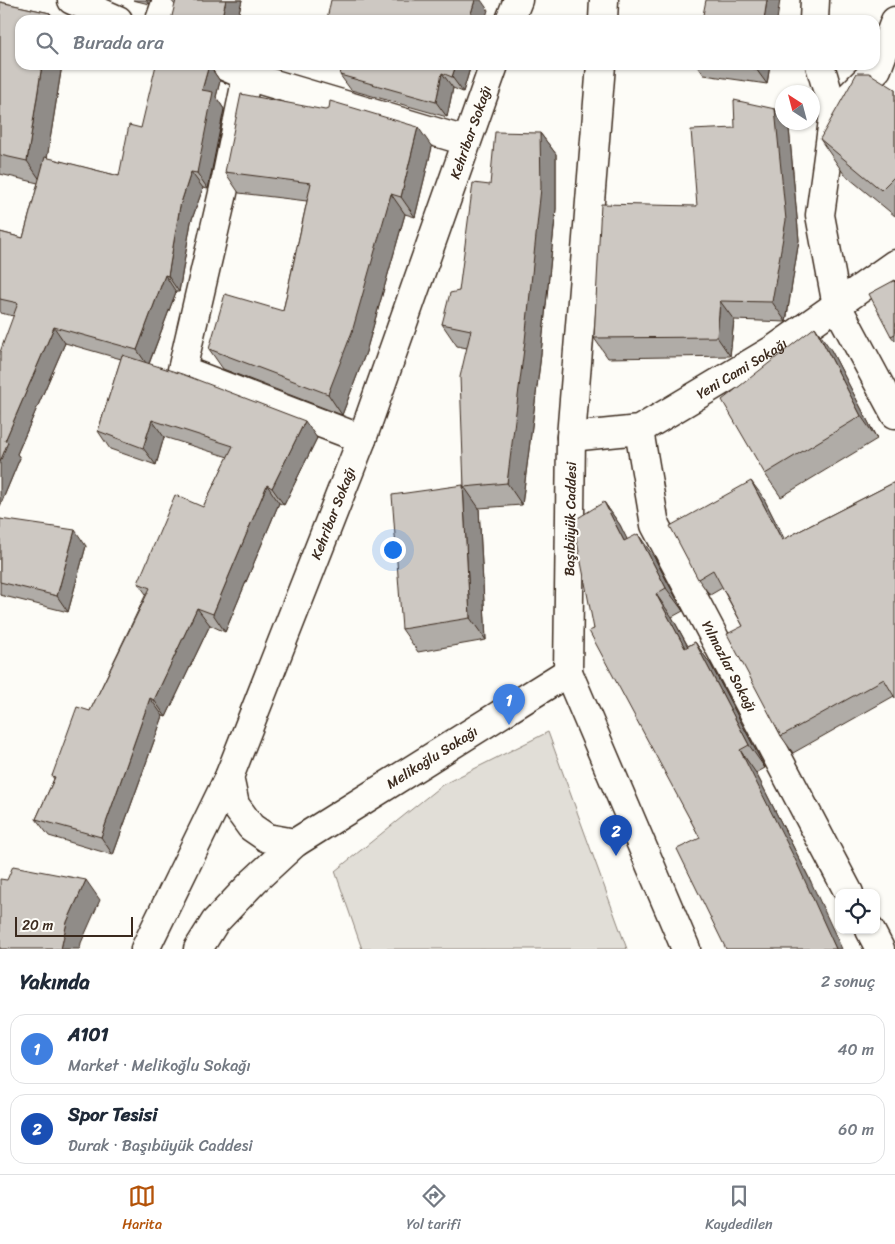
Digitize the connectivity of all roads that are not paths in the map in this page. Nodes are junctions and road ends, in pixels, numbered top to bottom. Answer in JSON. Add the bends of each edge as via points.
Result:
{"nodes":[{"id":1,"x":72,"y":0,"type":"edge"},
{"id":2,"x":167,"y":0,"type":"edge"},
{"id":3,"x":518,"y":0,"type":"edge"},
{"id":4,"x":604,"y":0,"type":"edge"},
{"id":5,"x":815,"y":0,"type":"edge"},
{"id":6,"x":106,"y":15,"type":"edge"},
{"id":7,"x":162,"y":15,"type":"edge"},
{"id":8,"x":512,"y":15,"type":"edge"},
{"id":9,"x":603,"y":15,"type":"edge"},
{"id":10,"x":814,"y":15,"type":"edge"},
{"id":11,"x":895,"y":21,"type":"edge"},
{"id":12,"x":880,"y":61,"type":"edge"},
{"id":13,"x":233,"y":70,"type":"edge"},
{"id":14,"x":492,"y":70,"type":"edge"},
{"id":15,"x":601,"y":70,"type":"edge"},
{"id":16,"x":821,"y":70,"type":"edge"},
{"id":17,"x":876,"y":70,"type":"edge"},
{"id":18,"x":247,"y":76,"type":"junction"},
{"id":19,"x":834,"y":113,"type":"junction"},
{"id":20,"x":466,"y":141,"type":"junction"},
{"id":21,"x":895,"y":264,"type":"edge"},
{"id":22,"x":837,"y":306,"type":"junction"},
{"id":23,"x":895,"y":414,"type":"edge"},
{"id":24,"x":639,"y":430,"type":"junction"},
{"id":25,"x":571,"y":437,"type":"junction"},
{"id":26,"x":362,"y":439,"type":"junction"},
{"id":27,"x":568,"y":672,"type":"junction"},
{"id":28,"x":229,"y":777,"type":"junction"},
{"id":29,"x":295,"y":843,"type":"junction"},
{"id":30,"x":847,"y":889,"type":"edge"},
{"id":31,"x":872,"y":934,"type":"edge"},
{"id":32,"x":145,"y":949,"type":"edge"},
{"id":33,"x":198,"y":949,"type":"edge"},
{"id":34,"x":686,"y":949,"type":"edge"},
{"id":35,"x":880,"y":949,"type":"edge"}],
"edges":[{"from":1,"to":6,"type":"main road"},
{"from":2,"to":7,"type":"main road"},
{"from":3,"to":8,"type":"main road"},
{"from":4,"to":9,"type":"main road"},
{"from":5,"to":10,"type":"main road"},
{"from":11,"to":12,"type":"main road"},
{"from":13,"to":18,"type":"main road"},
{"from":14,"to":20,"type":"main road","name":"Kehribar Sokağı"},
{"from":15,"to":25,"type":"main road","name":"Başıbüyük Caddesi"},
{"from":16,"to":19,"type":"main road"},
{"from":17,"to":19,"type":"main road"},
{"from":18,"to":20,"type":"main road"},
{"from":18,"to":26,"type":"main road","via":[[182,370]]},
{"from":19,"to":22,"type":"main road","via":[[820,215]]},
{"from":20,"to":26,"type":"main road","name":"Kehribar Sokağı"},
{"from":21,"to":22,"type":"main road","name":"Yeni Cami Sokağı"},
{"from":22,"to":23,"type":"main road"},
{"from":22,"to":24,"type":"main road","name":"Yeni Cami Sokağı","via":[[776,348]]},
{"from":24,"to":25,"type":"main road","name":"Yeni Cami Sokağı"},
{"from":24,"to":30,"type":"main road","name":"Yılmazlar Sokağı","via":[[655,525]]},
{"from":25,"to":27,"type":"main road","name":"Başıbüyük Caddesi"},
{"from":26,"to":28,"type":"main road","name":"Kehribar Sokağı"},
{"from":27,"to":29,"type":"main road","name":"Melikoğlu Sokağı"},
{"from":27,"to":34,"type":"main road","name":"Başıbüyük Caddesi"},
{"from":28,"to":29,"type":"main road","via":[[234,805],[251,827],[267,838]]},
{"from":28,"to":32,"type":"main road","name":"Kehribar Sokağı"},
{"from":29,"to":33,"type":"main road","name":"Melikoğlu Sokağı","via":[[215,922]]},
{"from":31,"to":35,"type":"main road"}]}
